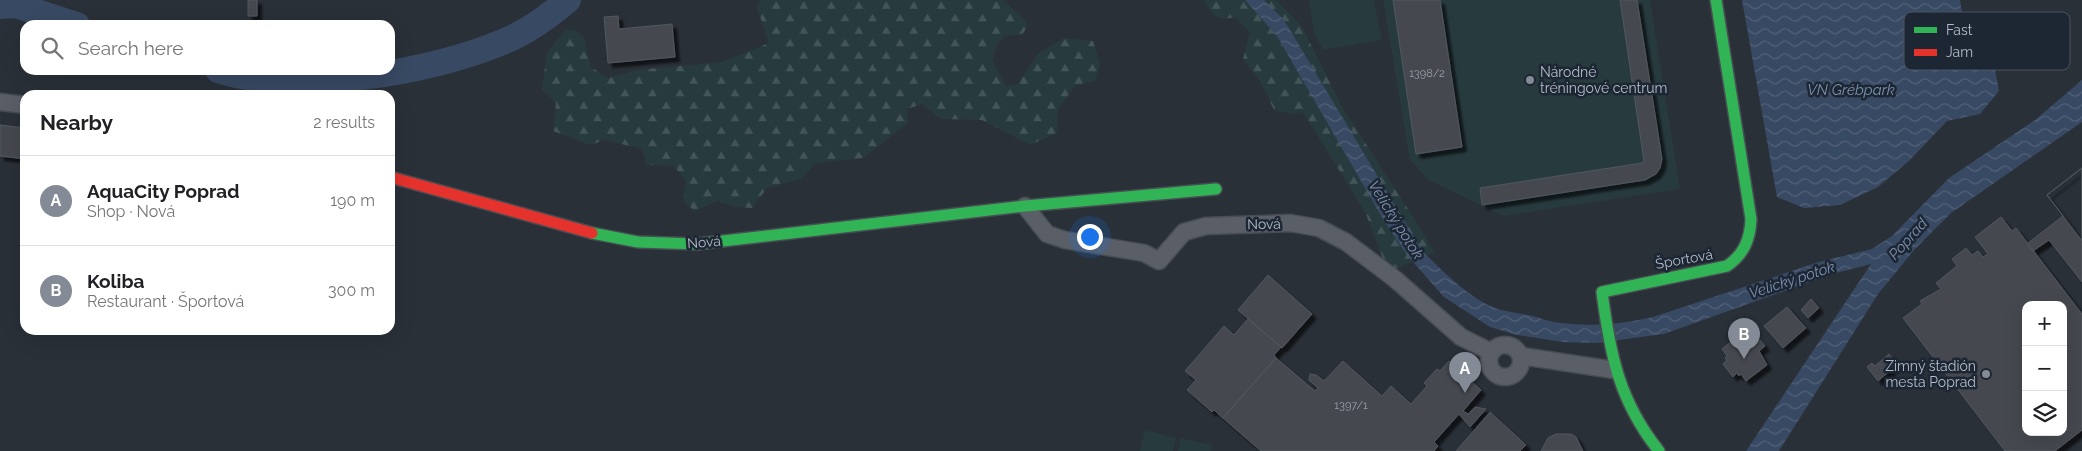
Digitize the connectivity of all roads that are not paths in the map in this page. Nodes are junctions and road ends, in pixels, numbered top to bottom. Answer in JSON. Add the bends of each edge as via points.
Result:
{"nodes":[{"id":1,"x":1716,"y":0,"type":"edge"},
{"id":2,"x":0,"y":102,"type":"edge"},
{"id":3,"x":20,"y":105,"type":"edge"},
{"id":4,"x":395,"y":178,"type":"edge"},
{"id":5,"x":1216,"y":189,"type":"dead end"},
{"id":6,"x":1025,"y":206,"type":"junction"},
{"id":7,"x":1491,"y":352,"type":"junction"},
{"id":8,"x":1521,"y":356,"type":"junction"},
{"id":9,"x":1614,"y":370,"type":"junction"},
{"id":10,"x":1659,"y":451,"type":"edge"}],
"edges":[{"from":1,"to":9,"type":"street","name":"Športová","via":[[1751,220],[1749,242],[1736,260],[1727,266],[1602,292]]},
{"from":2,"to":3,"type":"street"},
{"from":4,"to":6,"type":"street","name":"Nová","via":[[579,231],[638,242],[697,244]]},
{"from":5,"to":6,"type":"street","name":"Nová"},
{"from":6,"to":7,"type":"street","name":"Nová","via":[[1047,234],[1144,253],[1160,260],[1184,232],[1206,226],[1290,223],[1319,228],[1346,242],[1461,337]]},
{"from":7,"to":8,"type":"street","via":[[1499,346],[1509,345]]},
{"from":7,"to":8,"type":"street","via":[[1491,367],[1502,376],[1517,372]]},
{"from":8,"to":9,"type":"street"},
{"from":9,"to":10,"type":"street","name":"Športová","via":[[1625,398]]}]}
